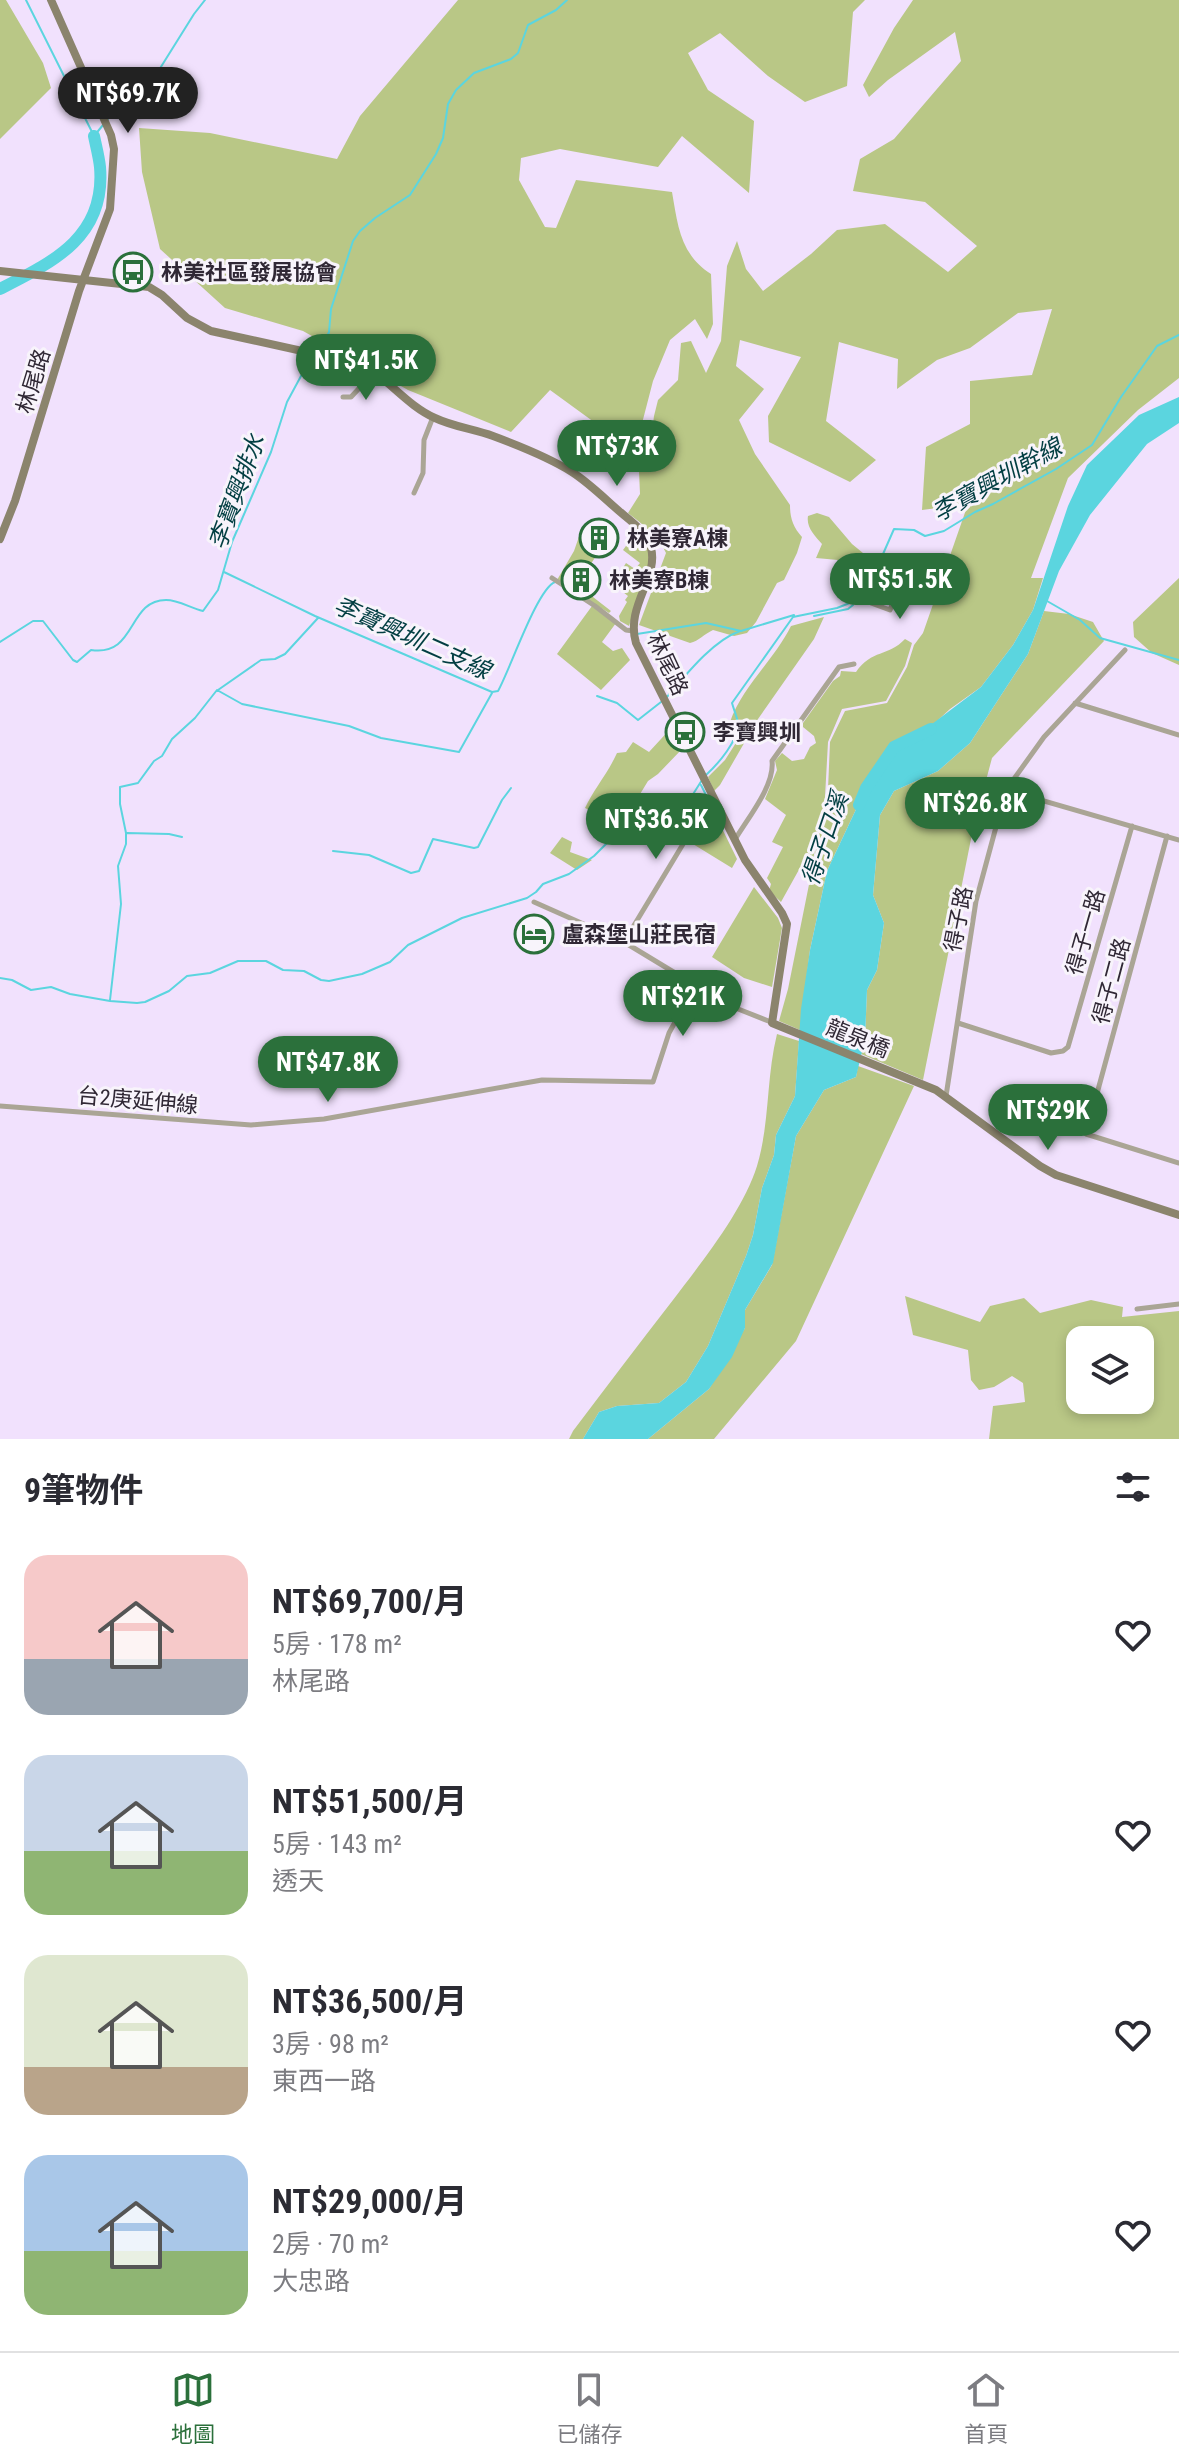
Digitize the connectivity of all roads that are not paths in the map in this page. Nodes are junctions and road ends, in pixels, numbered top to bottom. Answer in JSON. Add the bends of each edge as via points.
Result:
{"nodes":[{"id":1,"x":51,"y":0,"type":"edge"},
{"id":2,"x":0,"y":271,"type":"edge"},
{"id":3,"x":83,"y":279,"type":"junction"},
{"id":4,"x":388,"y":381,"type":"junction"},
{"id":5,"x":343,"y":397,"type":"dead end"},
{"id":6,"x":433,"y":417,"type":"junction"},
{"id":7,"x":414,"y":493,"type":"dead end"},
{"id":8,"x":0,"y":539,"type":"edge"},
{"id":9,"x":552,"y":578,"type":"dead end"},
{"id":10,"x":901,"y":582,"type":"dead end"},
{"id":11,"x":871,"y":603,"type":"dead end"},
{"id":12,"x":633,"y":631,"type":"junction"},
{"id":13,"x":1125,"y":650,"type":"dead end"},
{"id":14,"x":854,"y":664,"type":"dead end"},
{"id":15,"x":1075,"y":703,"type":"junction"},
{"id":16,"x":1179,"y":735,"type":"edge"},
{"id":17,"x":1006,"y":790,"type":"junction"},
{"id":18,"x":712,"y":796,"type":"junction"},
{"id":19,"x":1132,"y":826,"type":"junction"},
{"id":20,"x":1167,"y":836,"type":"junction"},
{"id":21,"x":735,"y":839,"type":"junction"},
{"id":22,"x":1179,"y":840,"type":"edge"},
{"id":23,"x":534,"y":902,"type":"dead end"},
{"id":24,"x":624,"y":942,"type":"junction"},
{"id":25,"x":695,"y":986,"type":"junction"},
{"id":26,"x":958,"y":1023,"type":"junction"},
{"id":27,"x":775,"y":1024,"type":"junction"},
{"id":28,"x":946,"y":1096,"type":"junction"},
{"id":29,"x":0,"y":1106,"type":"edge"},
{"id":30,"x":1179,"y":1163,"type":"edge"},
{"id":31,"x":1179,"y":1215,"type":"edge"},
{"id":32,"x":1179,"y":1304,"type":"edge"},
{"id":33,"x":1137,"y":1309,"type":"dead end"}],
"edges":[{"from":1,"to":3,"type":"street","name":"林尾路","via":[[114,149],[110,209]]},
{"from":2,"to":3,"type":"street"},
{"from":3,"to":4,"type":"street","name":"林尾路","via":[[149,287],[211,331],[343,358]]},
{"from":3,"to":8,"type":"street","name":"林尾路"},
{"from":4,"to":5,"type":"street","via":[[365,382],[351,397]]},
{"from":4,"to":6,"type":"street","name":"林尾路"},
{"from":6,"to":7,"type":"street"},
{"from":6,"to":12,"type":"street","name":"林尾路","via":[[540,455],[571,472],[642,531],[652,560]]},
{"from":9,"to":12,"type":"street"},
{"from":10,"to":11,"type":"street","via":[[890,610]]},
{"from":12,"to":18,"type":"street","name":"林尾路"},
{"from":13,"to":15,"type":"street","name":"得子路"},
{"from":14,"to":21,"type":"street","via":[[839,667],[772,761],[768,784]]},
{"from":15,"to":16,"type":"street"},
{"from":15,"to":17,"type":"street","name":"得子路"},
{"from":17,"to":19,"type":"street"},
{"from":17,"to":26,"type":"street","name":"得子路","via":[[976,901]]},
{"from":18,"to":21,"type":"street","name":"林尾路"},
{"from":18,"to":24,"type":"street"},
{"from":19,"to":20,"type":"street"},
{"from":19,"to":26,"type":"street","name":"得子一路","via":[[1068,1047],[1051,1053]]},
{"from":20,"to":22,"type":"street"},
{"from":20,"to":30,"type":"street","name":"得子二路","via":[[1086,1134]]},
{"from":21,"to":27,"type":"street","name":"林尾路","via":[[787,924]]},
{"from":23,"to":24,"type":"street"},
{"from":24,"to":25,"type":"street"},
{"from":25,"to":27,"type":"street"},
{"from":25,"to":29,"type":"street","name":"台2庚延伸線","via":[[669,1033],[653,1082],[542,1080],[324,1119],[251,1125]]},
{"from":26,"to":28,"type":"street","name":"得子路"},
{"from":27,"to":28,"type":"street","name":"龍泉橋"},
{"from":28,"to":31,"type":"street","name":"龍泉橋","via":[[1056,1175]]},
{"from":32,"to":33,"type":"street"}]}
